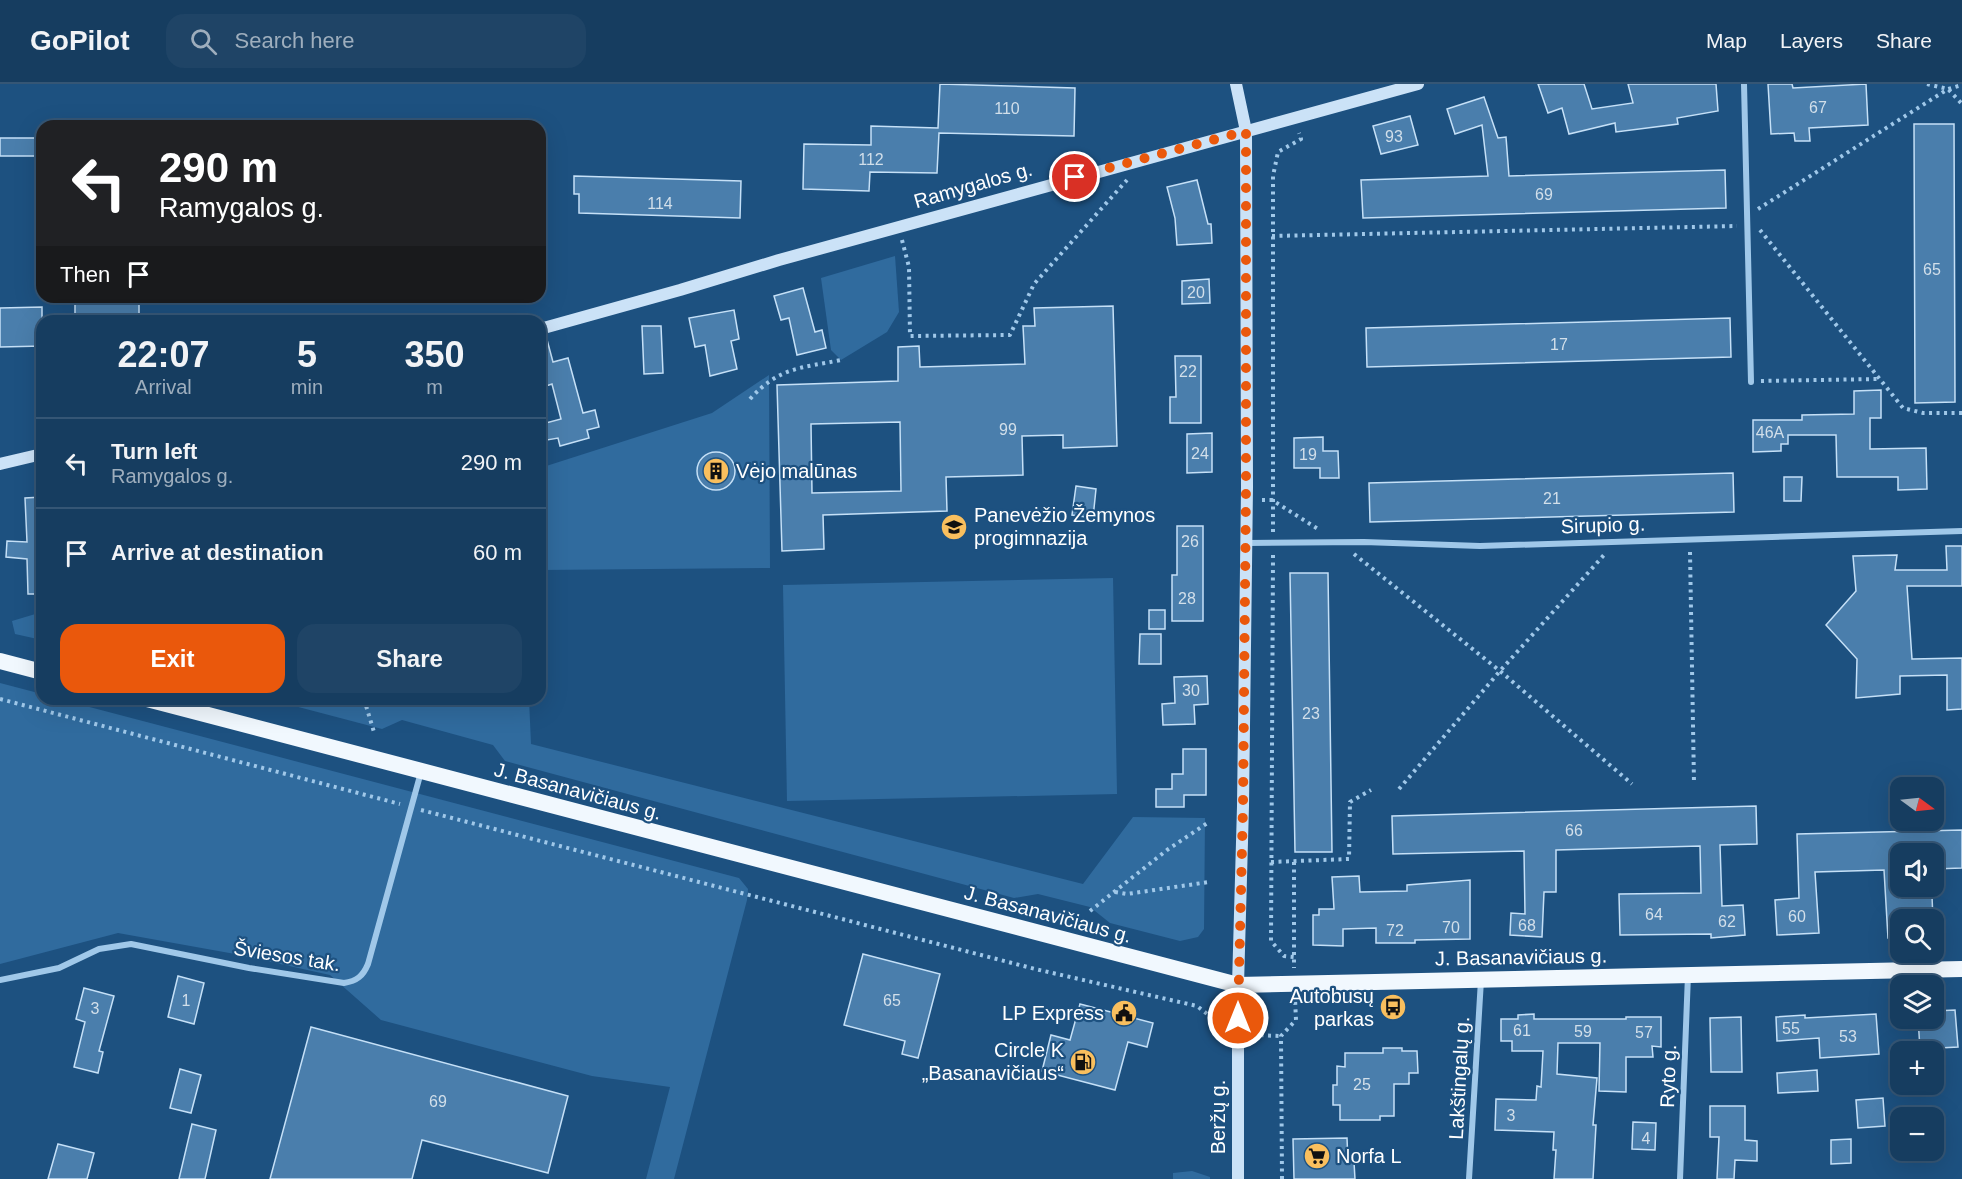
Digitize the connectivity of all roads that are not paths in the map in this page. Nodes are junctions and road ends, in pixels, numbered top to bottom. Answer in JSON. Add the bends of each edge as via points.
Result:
{"nodes":[{"id":1,"x":1236,"y":84,"type":"edge"},
{"id":2,"x":1418,"y":84,"type":"edge"},
{"id":3,"x":1744,"y":84,"type":"edge"},
{"id":4,"x":1246,"y":131,"type":"junction"},
{"id":5,"x":546,"y":327,"type":"edge"},
{"id":6,"x":1751,"y":382,"type":"road end"},
{"id":7,"x":36,"y":455,"type":"edge"},
{"id":8,"x":0,"y":464,"type":"edge"},
{"id":9,"x":1962,"y":531,"type":"edge"},
{"id":10,"x":1245,"y":543,"type":"junction"},
{"id":11,"x":0,"y":660,"type":"edge"},
{"id":12,"x":36,"y":670,"type":"edge"},
{"id":13,"x":170,"y":705,"type":"edge"},
{"id":14,"x":421,"y":771,"type":"junction"},
{"id":15,"x":1962,"y":969,"type":"edge"},
{"id":16,"x":1688,"y":975,"type":"junction"},
{"id":17,"x":1481,"y":979,"type":"junction"},
{"id":18,"x":0,"y":980,"type":"edge"},
{"id":19,"x":1238,"y":985,"type":"junction"},
{"id":20,"x":1238,"y":1179,"type":"edge"},
{"id":21,"x":1469,"y":1179,"type":"edge"},
{"id":22,"x":1680,"y":1179,"type":"edge"}],
"edges":[{"from":1,"to":4,"type":"main road","name":"Beržų g."},
{"from":2,"to":4,"type":"main road","name":"Ramygalos g."},
{"from":3,"to":6,"type":"street"},
{"from":4,"to":5,"type":"main road","name":"Ramygalos g."},
{"from":4,"to":10,"type":"main road","name":"Beržų g."},
{"from":7,"to":8,"type":"main road"},
{"from":9,"to":10,"type":"street","name":"Sirupio g.","via":[[1480,546]]},
{"from":10,"to":19,"type":"main road","name":"Beržų g."},
{"from":11,"to":12,"type":"highway"},
{"from":13,"to":14,"type":"highway","name":"J. Basanavičiaus g."},
{"from":14,"to":18,"type":"street","name":"Šviesos tak.","via":[[368,964],[355,982],[249,968],[131,944],[99,949],[59,969]]},
{"from":14,"to":19,"type":"highway","name":"J. Basanavičiaus g."},
{"from":15,"to":16,"type":"highway","name":"J. Basanavičiaus g."},
{"from":16,"to":17,"type":"highway","name":"J. Basanavičiaus g."},
{"from":16,"to":22,"type":"street","name":"Ryto g."},
{"from":17,"to":19,"type":"highway","name":"J. Basanavičiaus g."},
{"from":17,"to":21,"type":"street","name":"Lakštingalų g."},
{"from":19,"to":20,"type":"main road","name":"Beržų g."}]}
